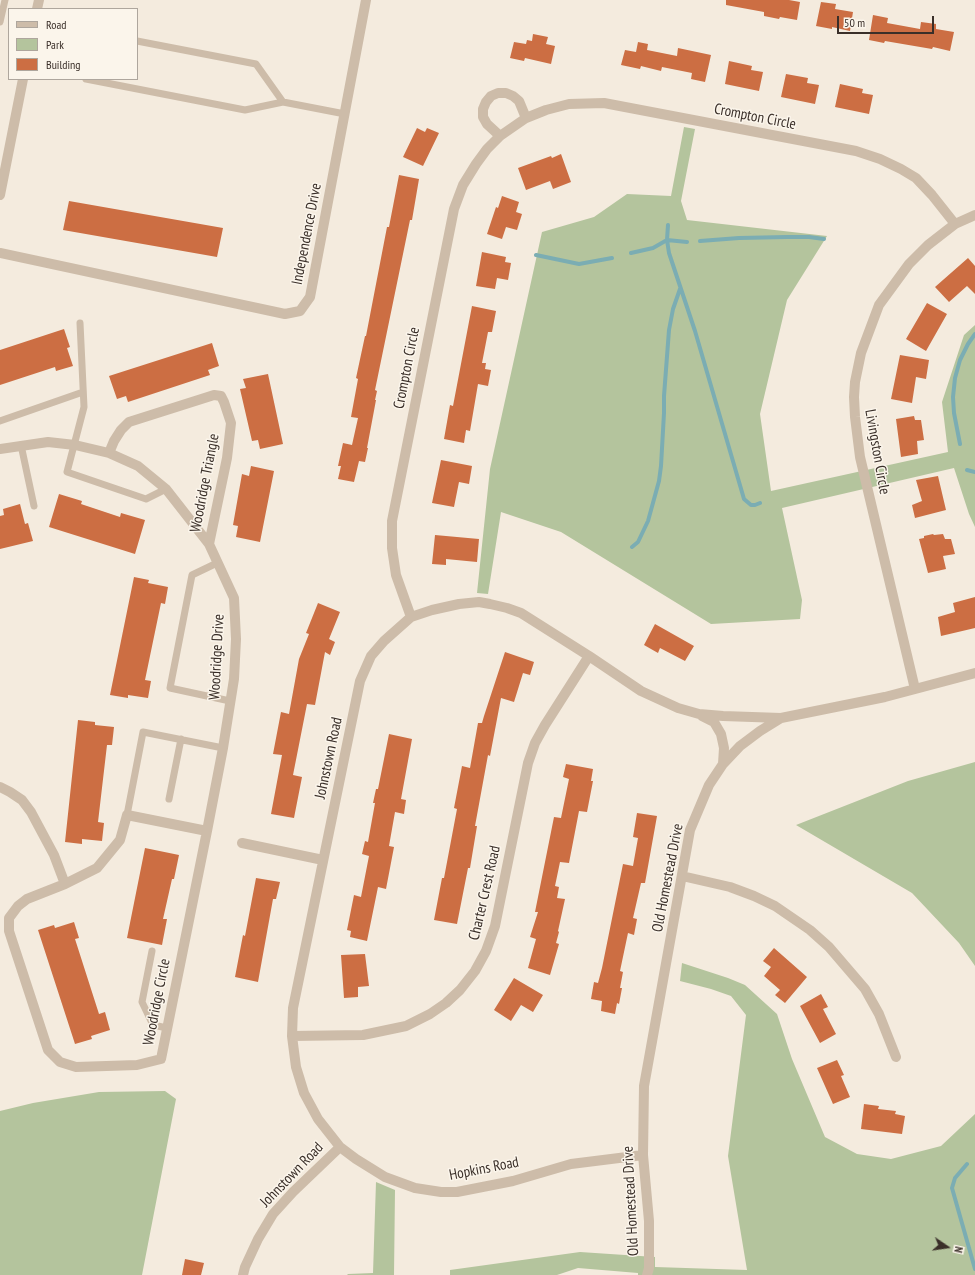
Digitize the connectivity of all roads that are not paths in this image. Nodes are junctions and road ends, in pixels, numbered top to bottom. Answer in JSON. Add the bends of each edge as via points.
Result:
{"nodes":[{"id":1,"x":5,"y":0,"type":"edge"},
{"id":2,"x":366,"y":0,"type":"edge"},
{"id":3,"x":0,"y":22,"type":"edge"},
{"id":4,"x":138,"y":41,"type":"edge"},
{"id":5,"x":23,"y":80,"type":"edge"},
{"id":6,"x":91,"y":80,"type":"edge"},
{"id":7,"x":282,"y":102,"type":"junction"},
{"id":8,"x":345,"y":114,"type":"junction"},
{"id":9,"x":526,"y":118,"type":"junction"},
{"id":10,"x":500,"y":136,"type":"junction"},
{"id":11,"x":0,"y":195,"type":"edge"},
{"id":12,"x":975,"y":215,"type":"edge"},
{"id":13,"x":955,"y":224,"type":"junction"},
{"id":14,"x":0,"y":253,"type":"edge"},
{"id":15,"x":80,"y":323,"type":"dead end"},
{"id":16,"x":83,"y":392,"type":"junction"},
{"id":17,"x":0,"y":421,"type":"edge"},
{"id":18,"x":21,"y":445,"type":"junction"},
{"id":19,"x":75,"y":445,"type":"junction"},
{"id":20,"x":0,"y":448,"type":"edge"},
{"id":21,"x":109,"y":453,"type":"junction"},
{"id":22,"x":166,"y":489,"type":"junction"},
{"id":23,"x":34,"y":506,"type":"dead end"},
{"id":24,"x":209,"y":544,"type":"junction"},
{"id":25,"x":217,"y":563,"type":"junction"},
{"id":26,"x":412,"y":617,"type":"junction"},
{"id":27,"x":589,"y":656,"type":"junction"},
{"id":28,"x":975,"y":673,"type":"edge"},
{"id":29,"x":915,"y":689,"type":"junction"},
{"id":30,"x":230,"y":701,"type":"junction"},
{"id":31,"x":699,"y":714,"type":"junction"},
{"id":32,"x":781,"y":718,"type":"junction"},
{"id":33,"x":180,"y":740,"type":"junction"},
{"id":34,"x":223,"y":748,"type":"junction"},
{"id":35,"x":723,"y":764,"type":"junction"},
{"id":36,"x":0,"y":787,"type":"edge"},
{"id":37,"x":169,"y":799,"type":"dead end"},
{"id":38,"x":127,"y":815,"type":"junction"},
{"id":39,"x":207,"y":831,"type":"junction"},
{"id":40,"x":242,"y":843,"type":"dead end"},
{"id":41,"x":323,"y":860,"type":"junction"},
{"id":42,"x":682,"y":876,"type":"junction"},
{"id":43,"x":65,"y":884,"type":"junction"},
{"id":44,"x":152,"y":951,"type":"dead end"},
{"id":45,"x":167,"y":1028,"type":"junction"},
{"id":46,"x":292,"y":1036,"type":"junction"},
{"id":47,"x":896,"y":1057,"type":"dead end"},
{"id":48,"x":340,"y":1147,"type":"junction"},
{"id":49,"x":643,"y":1155,"type":"junction"},
{"id":50,"x":243,"y":1275,"type":"edge"},
{"id":51,"x":647,"y":1275,"type":"edge"}],
"edges":[{"from":1,"to":3,"type":"lane"},
{"from":2,"to":8,"type":"street","name":"Independence Drive"},
{"from":4,"to":7,"type":"lane","via":[[256,64]]},
{"from":5,"to":11,"type":"street"},
{"from":6,"to":7,"type":"lane","via":[[245,110]]},
{"from":7,"to":8,"type":"lane"},
{"from":8,"to":14,"type":"street","name":"Independence Drive","via":[[310,297],[300,311],[285,314]]},
{"from":9,"to":10,"type":"street","name":"Crompton Circle"},
{"from":9,"to":10,"type":"street","via":[[519,101],[513,96],[506,93],[491,96],[486,102],[483,117]]},
{"from":9,"to":13,"type":"street","name":"Crompton Circle","via":[[569,104],[604,103],[856,151],[880,159],[916,178]]},
{"from":10,"to":26,"type":"street","name":"Crompton Circle","via":[[476,164],[463,185],[454,209],[392,521],[396,575]]},
{"from":12,"to":13,"type":"street","name":"Livingston Circle"},
{"from":13,"to":29,"type":"street","name":"Livingston Circle","via":[[909,264],[879,305],[861,353],[855,382],[855,417],[860,457]]},
{"from":15,"to":16,"type":"lane"},
{"from":16,"to":17,"type":"lane"},
{"from":16,"to":19,"type":"lane","via":[[84,407]]},
{"from":18,"to":19,"type":"street","name":"Woodridge Drive","via":[[48,442]]},
{"from":18,"to":20,"type":"street","name":"Woodridge Drive"},
{"from":18,"to":23,"type":"lane"},
{"from":19,"to":21,"type":"street","name":"Woodridge Drive"},
{"from":19,"to":22,"type":"lane","via":[[67,472],[146,499]]},
{"from":21,"to":22,"type":"street","name":"Woodridge Drive","via":[[138,466]]},
{"from":21,"to":24,"type":"street","name":"Woodridge Triangle","via":[[121,430],[129,422],[214,395],[221,396],[231,423],[227,458]]},
{"from":22,"to":24,"type":"street","name":"Woodridge Drive"},
{"from":24,"to":25,"type":"street","name":"Woodridge Drive"},
{"from":25,"to":30,"type":"street","name":"Woodridge Drive","via":[[234,598],[236,639]]},
{"from":25,"to":30,"type":"lane","via":[[192,575],[170,688]]},
{"from":26,"to":27,"type":"street","name":"Johnstown Road","via":[[459,604],[490,604],[521,613]]},
{"from":26,"to":41,"type":"street","name":"Johnstown Road","via":[[384,641],[372,656],[360,681]]},
{"from":27,"to":31,"type":"street","name":"Johnstown Road","via":[[641,691],[678,708]]},
{"from":27,"to":46,"type":"street","name":"Charter Crest Road","via":[[535,743],[528,763],[495,926],[475,972],[446,1003],[406,1026],[363,1035]]},
{"from":28,"to":29,"type":"street","name":"Old Homestead Drive"},
{"from":29,"to":32,"type":"street","name":"Old Homestead Drive"},
{"from":30,"to":34,"type":"street","name":"Woodridge Drive"},
{"from":31,"to":32,"type":"street","name":"Johnstown Road"},
{"from":31,"to":35,"type":"street","via":[[714,722],[721,734],[724,748]]},
{"from":32,"to":35,"type":"street","name":"Old Homestead Drive","via":[[740,746]]},
{"from":33,"to":34,"type":"lane"},
{"from":33,"to":37,"type":"lane"},
{"from":33,"to":38,"type":"lane","via":[[143,732]]},
{"from":34,"to":39,"type":"street","name":"Woodridge Drive"},
{"from":35,"to":42,"type":"street","name":"Old Homestead Drive","via":[[709,785],[690,830]]},
{"from":36,"to":43,"type":"street","via":[[22,800],[31,812],[54,855]]},
{"from":38,"to":39,"type":"street"},
{"from":38,"to":43,"type":"street","name":"Woodridge Circle","via":[[120,840],[97,868]]},
{"from":39,"to":45,"type":"street","name":"Woodridge Circle"},
{"from":40,"to":41,"type":"street"},
{"from":41,"to":46,"type":"street","name":"Johnstown Road","via":[[293,1008]]},
{"from":42,"to":47,"type":"street","via":[[730,887],[754,896],[775,906],[810,930],[829,947],[865,989],[879,1014]]},
{"from":42,"to":49,"type":"street","name":"Old Homestead Drive","via":[[644,1086]]},
{"from":43,"to":45,"type":"street","name":"Woodridge Circle","via":[[27,899],[9,918],[9,932],[48,1050],[60,1062],[76,1067],[137,1065],[161,1059]]},
{"from":44,"to":45,"type":"lane","via":[[142,1002],[153,1025]]},
{"from":46,"to":48,"type":"street","name":"Johnstown Road","via":[[296,1067],[304,1093],[318,1119]]},
{"from":48,"to":49,"type":"street","name":"Hopkins Road","via":[[385,1177],[415,1188],[441,1192],[457,1192],[513,1181],[571,1164]]},
{"from":48,"to":50,"type":"street","name":"Johnstown Road","via":[[292,1192],[273,1214],[258,1239]]},
{"from":49,"to":51,"type":"street","name":"Old Homestead Drive","via":[[649,1221]]}]}
